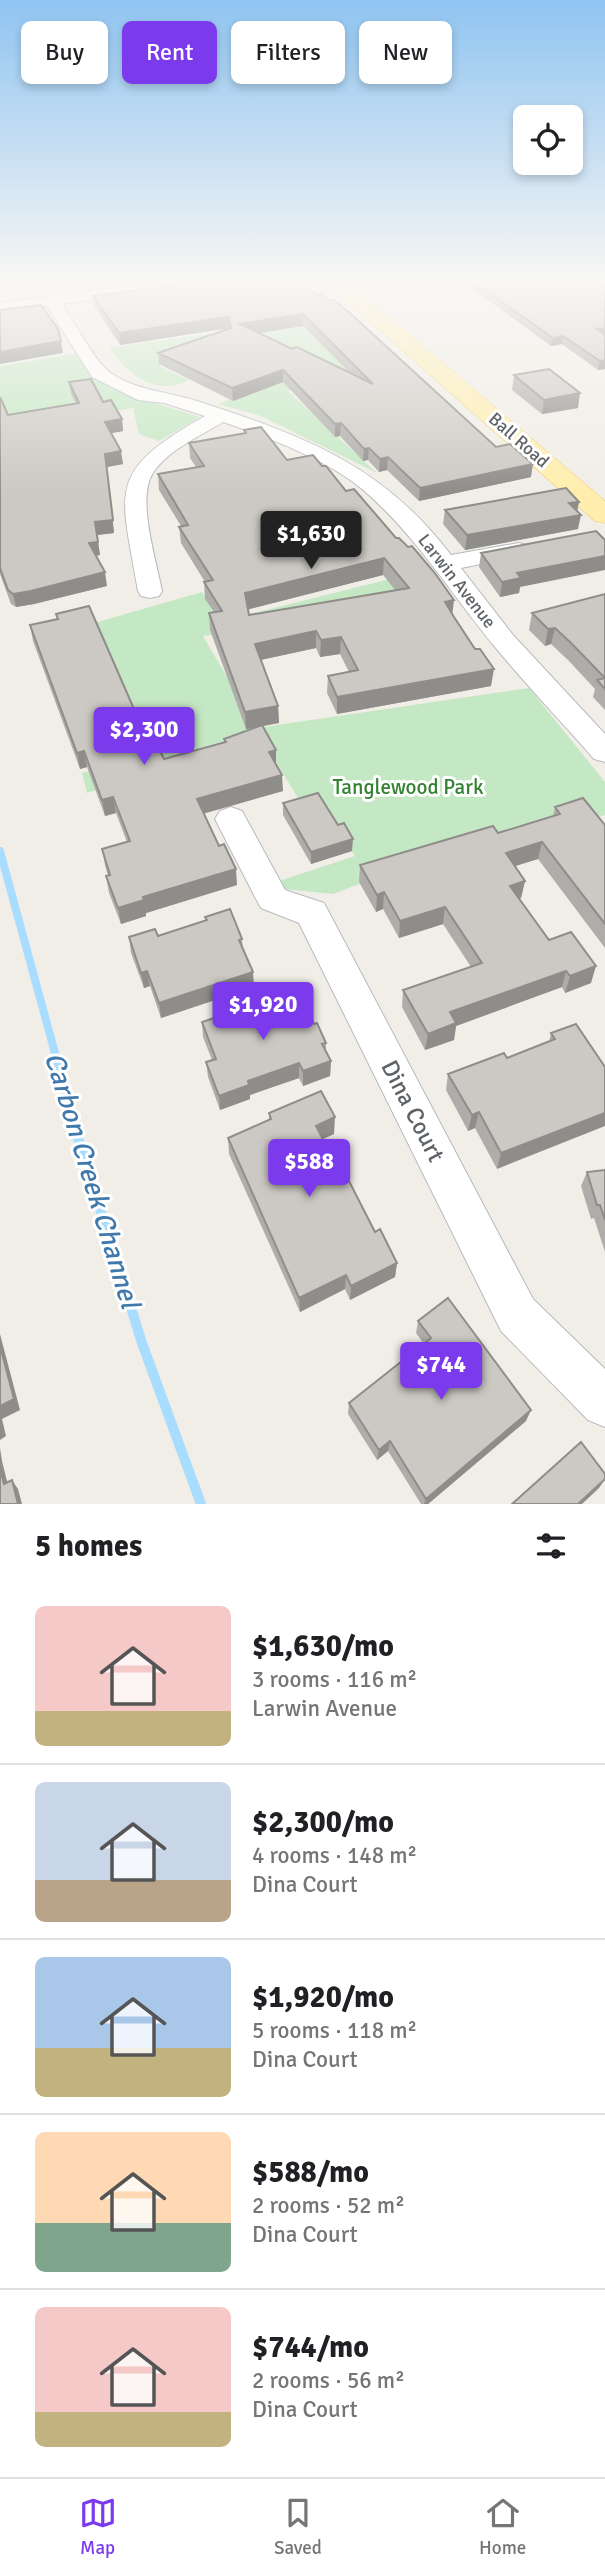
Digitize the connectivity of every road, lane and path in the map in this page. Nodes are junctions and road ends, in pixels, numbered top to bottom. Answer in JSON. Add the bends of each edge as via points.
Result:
{"nodes":[{"id":1,"x":88,"y":353,"type":"edge"},
{"id":2,"x":418,"y":353,"type":"edge"},
{"id":3,"x":442,"y":353,"type":"edge"},
{"id":4,"x":220,"y":415,"type":"junction"},
{"id":5,"x":605,"y":488,"type":"edge"},
{"id":6,"x":605,"y":515,"type":"edge"},
{"id":7,"x":546,"y":545,"type":"edge"},
{"id":8,"x":447,"y":563,"type":"junction"},
{"id":9,"x":150,"y":591,"type":"dead end"},
{"id":10,"x":604,"y":749,"type":"edge"},
{"id":11,"x":231,"y":819,"type":"dead end"},
{"id":12,"x":605,"y":1403,"type":"edge"}],
"edges":[{"from":1,"to":4,"type":"street","name":"Larwin Avenue","via":[[99,373],[123,387]]},
{"from":2,"to":6,"type":"main road","name":"Ball Road"},
{"from":3,"to":5,"type":"main road","name":"Ball Road"},
{"from":4,"to":8,"type":"street","name":"Larwin Avenue","via":[[313,451],[368,483]]},
{"from":4,"to":9,"type":"street","via":[[166,449],[143,471],[136,485]]},
{"from":7,"to":8,"type":"street"},
{"from":8,"to":10,"type":"street","name":"Larwin Avenue","via":[[504,641]]},
{"from":11,"to":12,"type":"street","name":"Dina Court","via":[[273,899],[312,913],[517,1315]]}]}
